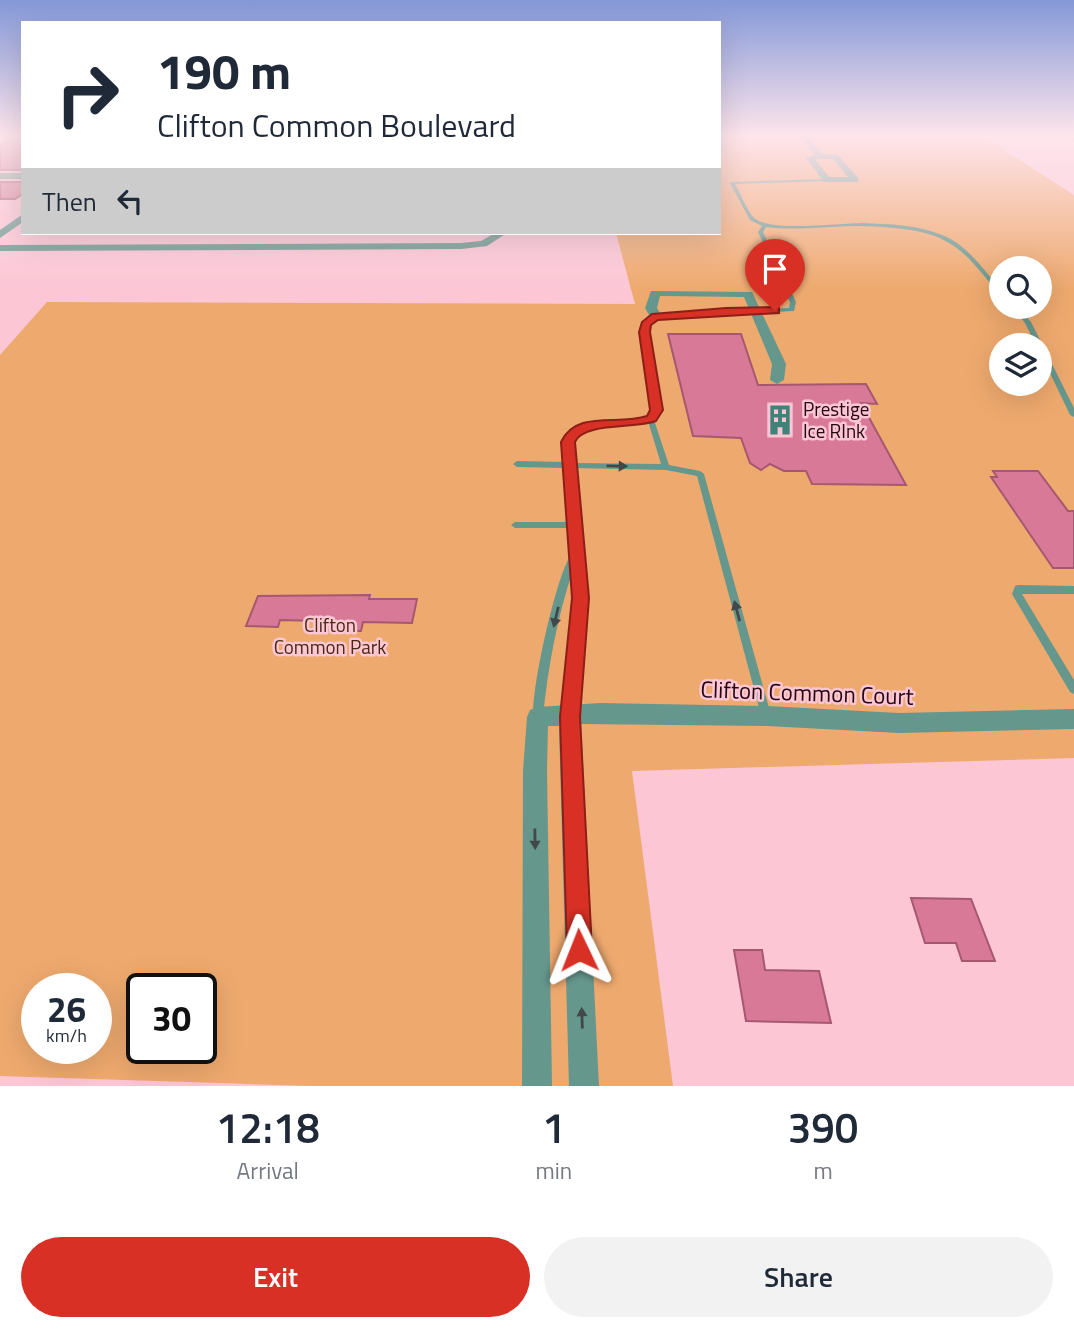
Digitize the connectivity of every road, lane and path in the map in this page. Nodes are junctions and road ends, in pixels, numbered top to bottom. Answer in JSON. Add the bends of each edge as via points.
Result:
{"nodes":[{"id":1,"x":735,"y":188,"type":"edge"},
{"id":2,"x":21,"y":220,"type":"edge"},
{"id":3,"x":765,"y":225,"type":"junction"},
{"id":4,"x":499,"y":235,"type":"edge"},
{"id":5,"x":0,"y":236,"type":"edge"},
{"id":6,"x":0,"y":248,"type":"edge"},
{"id":7,"x":989,"y":279,"type":"edge"},
{"id":8,"x":757,"y":311,"type":"junction"},
{"id":9,"x":656,"y":317,"type":"junction"},
{"id":10,"x":1052,"y":371,"type":"edge"},
{"id":11,"x":777,"y":380,"type":"dead end"},
{"id":12,"x":1074,"y":415,"type":"edge"},
{"id":13,"x":652,"y":419,"type":"junction"},
{"id":14,"x":517,"y":464,"type":"dead end"},
{"id":15,"x":569,"y":466,"type":"junction"},
{"id":16,"x":666,"y":467,"type":"junction"},
{"id":17,"x":515,"y":525,"type":"dead end"},
{"id":18,"x":574,"y":526,"type":"junction"},
{"id":19,"x":575,"y":552,"type":"junction"},
{"id":20,"x":1074,"y":590,"type":"edge"},
{"id":21,"x":1074,"y":689,"type":"edge"},
{"id":22,"x":767,"y":716,"type":"junction"},
{"id":23,"x":538,"y":717,"type":"junction"},
{"id":24,"x":570,"y":717,"type":"junction"},
{"id":25,"x":1074,"y":719,"type":"edge"},
{"id":26,"x":537,"y":1086,"type":"edge"},
{"id":27,"x":584,"y":1086,"type":"edge"}],
"edges":[{"from":1,"to":3,"type":"lane","via":[[752,219]]},
{"from":2,"to":5,"type":"street"},
{"from":3,"to":7,"type":"lane","via":[[883,226],[943,236]]},
{"from":3,"to":8,"type":"lane","via":[[760,232],[793,302],[792,310]]},
{"from":4,"to":6,"type":"street","via":[[472,246]]},
{"from":8,"to":9,"type":"lane"},
{"from":8,"to":9,"type":"street","via":[[748,294],[655,293],[651,308]]},
{"from":8,"to":11,"type":"street","via":[[779,363]]},
{"from":9,"to":13,"type":"lane","via":[[644,332],[657,410]]},
{"from":10,"to":12,"type":"lane"},
{"from":13,"to":15,"type":"lane","via":[[599,423],[573,432],[568,442]]},
{"from":13,"to":16,"type":"lane"},
{"from":14,"to":15,"type":"lane"},
{"from":15,"to":16,"type":"lane","one_way":true},
{"from":15,"to":18,"type":"lane"},
{"from":22,"to":16,"type":"lane","one_way":true,"via":[[700,474]]},
{"from":17,"to":18,"type":"lane"},
{"from":18,"to":19,"type":"lane"},
{"from":19,"to":23,"type":"lane","one_way":true,"via":[[562,590]]},
{"from":19,"to":24,"type":"lane","via":[[580,598]]},
{"from":20,"to":21,"type":"lane","via":[[1018,589],[1017,594]]},
{"from":22,"to":24,"type":"street","name":"Clifton Common Court","via":[[600,713]]},
{"from":22,"to":25,"type":"street","name":"Clifton Common Court","via":[[899,723]]},
{"from":23,"to":24,"type":"street","name":"Clifton Common Court"},
{"from":23,"to":26,"type":"street","one_way":true,"via":[[534,771]]},
{"from":27,"to":24,"type":"street","one_way":true}]}
